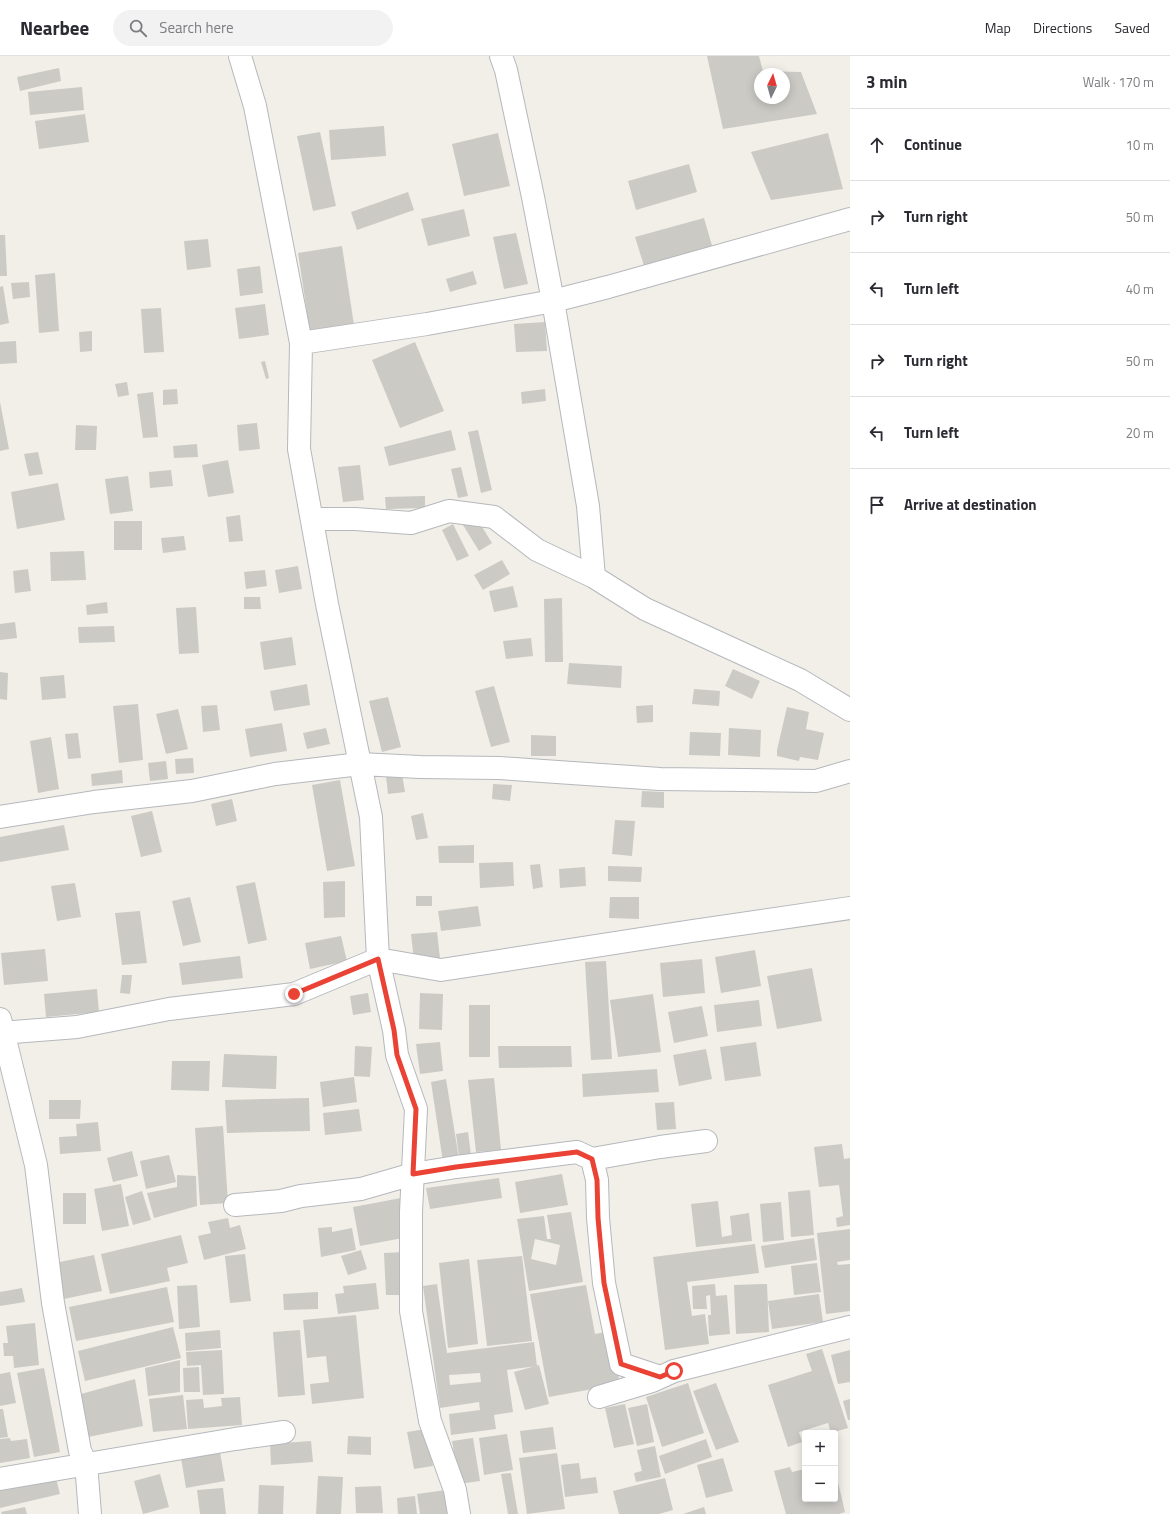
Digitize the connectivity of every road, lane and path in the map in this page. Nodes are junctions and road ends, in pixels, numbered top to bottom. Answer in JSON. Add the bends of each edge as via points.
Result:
{"nodes":[{"id":1,"x":240,"y":56,"type":"edge"},
{"id":2,"x":500,"y":56,"type":"edge"},
{"id":3,"x":850,"y":219,"type":"edge"},
{"id":4,"x":553,"y":300,"type":"junction"},
{"id":5,"x":300,"y":344,"type":"junction"},
{"id":6,"x":312,"y":519,"type":"junction"},
{"id":7,"x":594,"y":577,"type":"junction"},
{"id":8,"x":850,"y":710,"type":"edge"},
{"id":9,"x":360,"y":764,"type":"junction"},
{"id":10,"x":850,"y":770,"type":"edge"},
{"id":11,"x":0,"y":817,"type":"edge"},
{"id":12,"x":850,"y":908,"type":"edge"},
{"id":13,"x":378,"y":959,"type":"junction"},
{"id":14,"x":1,"y":1028,"type":"edge"},
{"id":15,"x":706,"y":1141,"type":"dead end"},
{"id":16,"x":592,"y":1159,"type":"junction"},
{"id":17,"x":413,"y":1174,"type":"junction"},
{"id":18,"x":235,"y":1205,"type":"dead end"},
{"id":19,"x":850,"y":1328,"type":"edge"},
{"id":20,"x":660,"y":1377,"type":"junction"},
{"id":21,"x":599,"y":1397,"type":"dead end"},
{"id":22,"x":284,"y":1432,"type":"dead end"},
{"id":23,"x":86,"y":1463,"type":"junction"},
{"id":24,"x":0,"y":1479,"type":"edge"},
{"id":25,"x":90,"y":1514,"type":"edge"},
{"id":26,"x":459,"y":1514,"type":"edge"}],
"edges":[{"from":1,"to":5,"type":"street","via":[[254,106]]},
{"from":2,"to":4,"type":"street","via":[[506,70],[532,189]]},
{"from":3,"to":4,"type":"street"},
{"from":4,"to":5,"type":"street","via":[[427,324]]},
{"from":4,"to":7,"type":"street","via":[[588,506]]},
{"from":5,"to":6,"type":"street","via":[[299,449]]},
{"from":6,"to":7,"type":"street","via":[[411,523],[449,511],[494,517],[537,550]]},
{"from":6,"to":9,"type":"street"},
{"from":7,"to":8,"type":"street","via":[[645,609],[800,680]]},
{"from":9,"to":10,"type":"street","via":[[499,768],[660,779],[816,781]]},
{"from":9,"to":11,"type":"street","via":[[276,774],[192,791],[94,802]]},
{"from":9,"to":13,"type":"street","via":[[371,817]]},
{"from":12,"to":13,"type":"street","via":[[441,970]]},
{"from":13,"to":14,"type":"street","via":[[294,994],[169,1009],[78,1027]]},
{"from":13,"to":17,"type":"street","via":[[397,1055],[416,1109]]},
{"from":14,"to":23,"type":"street","via":[[36,1165],[53,1303],[80,1451]]},
{"from":15,"to":16,"type":"street"},
{"from":16,"to":17,"type":"street","via":[[577,1152]]},
{"from":16,"to":20,"type":"street","via":[[597,1180],[604,1283],[621,1364]]},
{"from":17,"to":18,"type":"street","via":[[361,1189]]},
{"from":17,"to":26,"type":"street","via":[[411,1311],[430,1421],[455,1490]]},
{"from":19,"to":20,"type":"street","via":[[674,1371]]},
{"from":20,"to":21,"type":"street"},
{"from":22,"to":23,"type":"street"},
{"from":23,"to":24,"type":"street"},
{"from":23,"to":25,"type":"street"}]}
